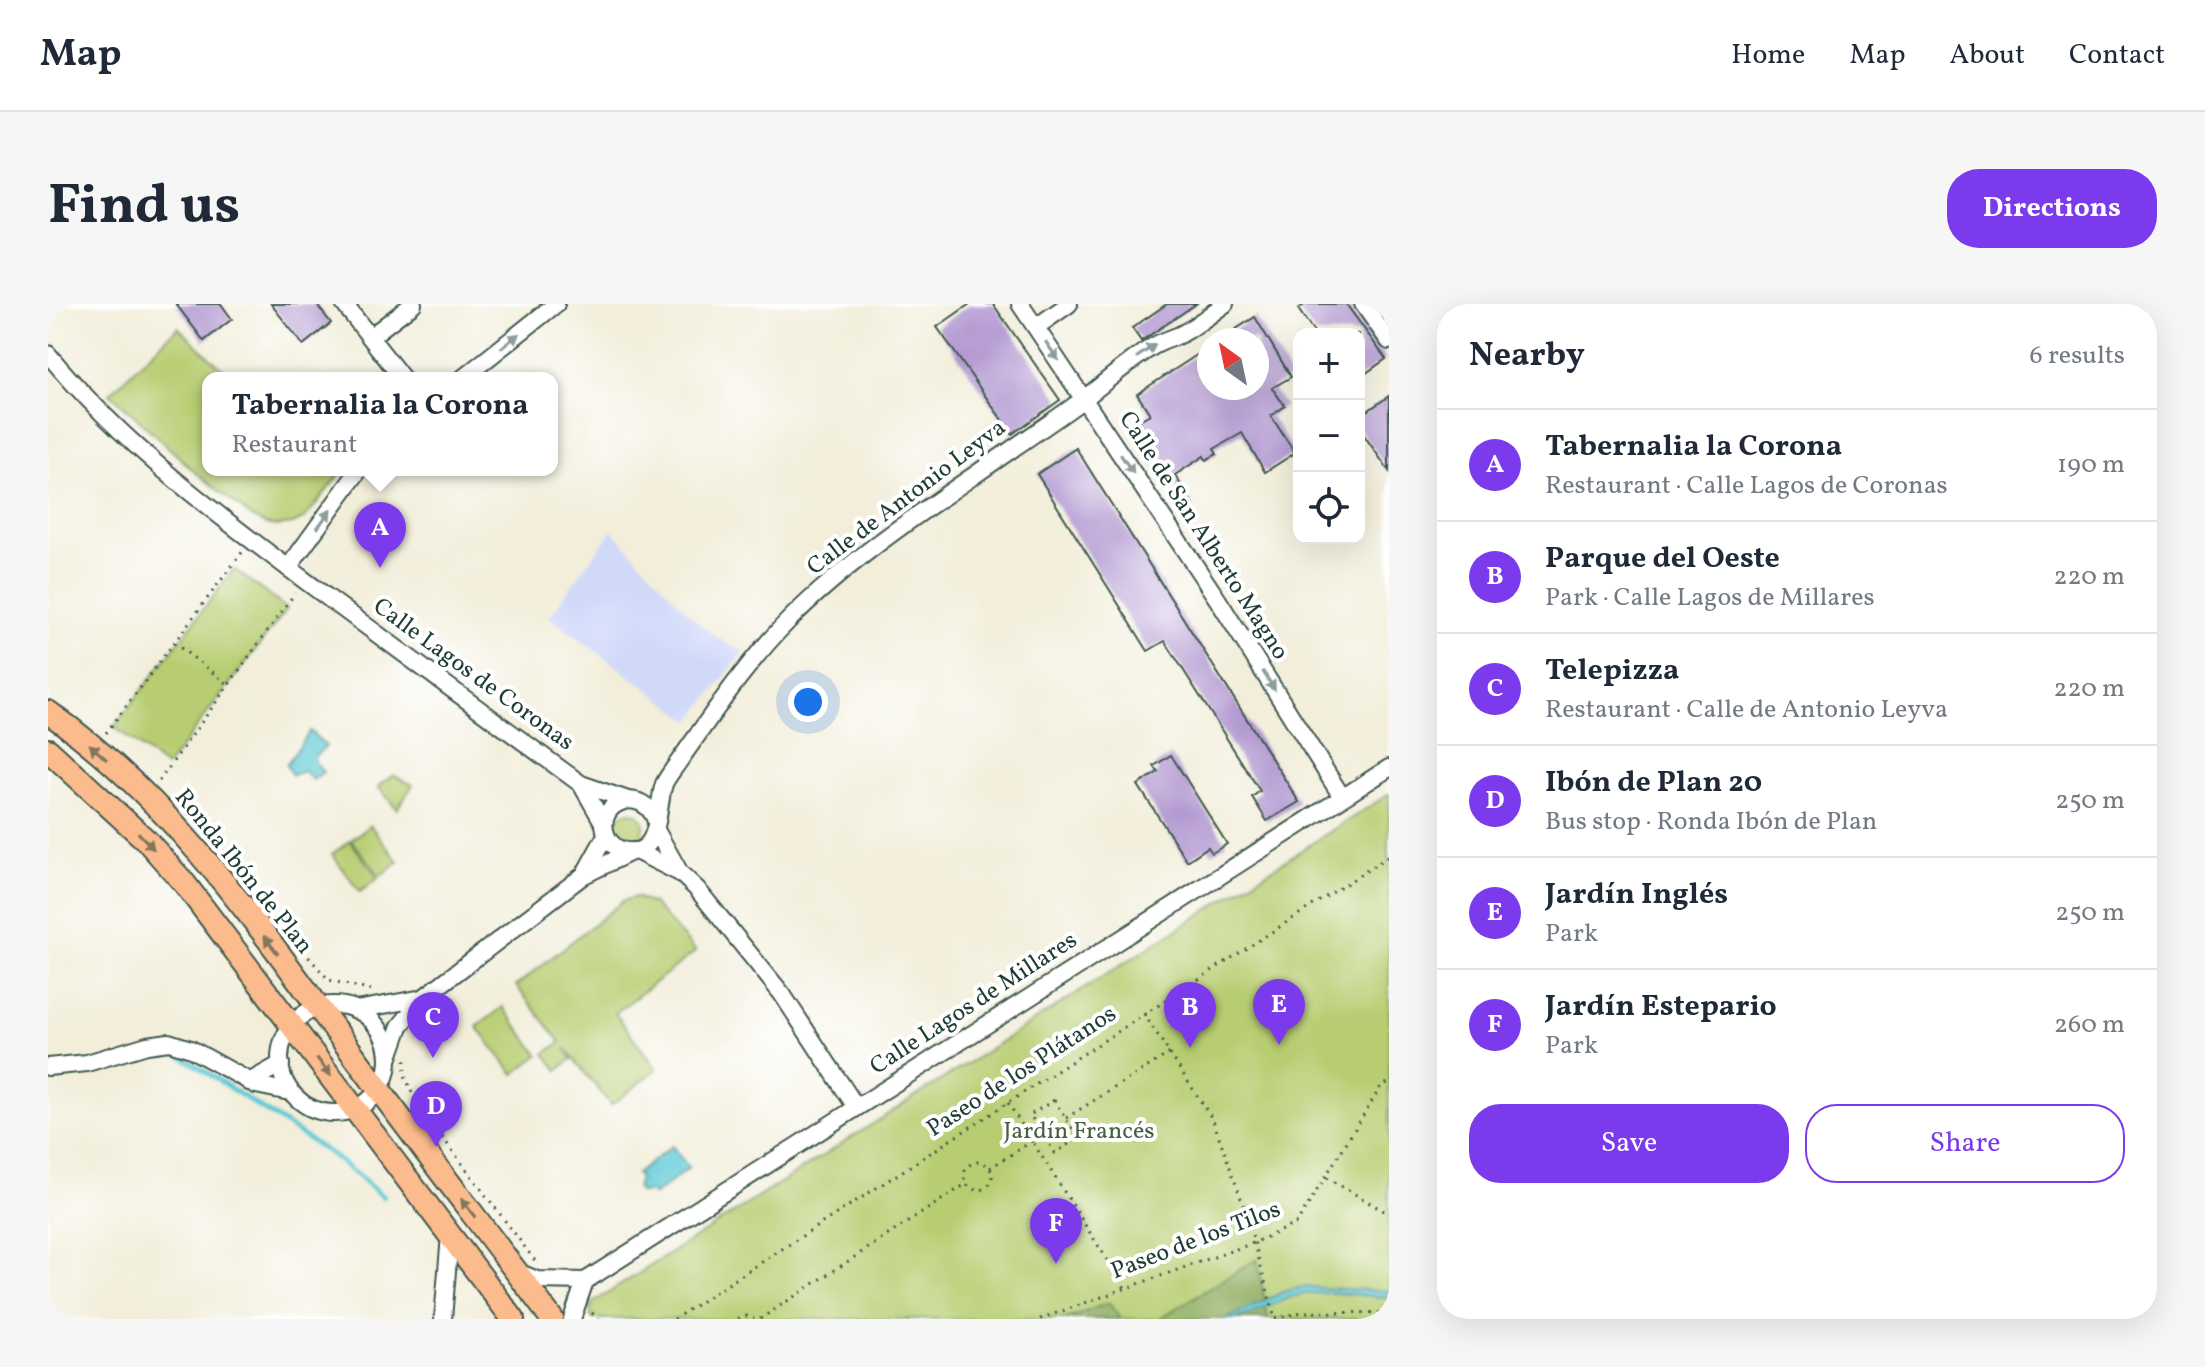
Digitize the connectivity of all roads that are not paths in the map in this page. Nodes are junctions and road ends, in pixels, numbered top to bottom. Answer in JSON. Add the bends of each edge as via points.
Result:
{"nodes":[{"id":1,"x":344,"y":304,"type":"edge"},
{"id":2,"x":413,"y":304,"type":"edge"},
{"id":3,"x":556,"y":304,"type":"edge"},
{"id":4,"x":1020,"y":304,"type":"edge"},
{"id":5,"x":1069,"y":304,"type":"edge"},
{"id":6,"x":1225,"y":304,"type":"edge"},
{"id":7,"x":1363,"y":304,"type":"edge"},
{"id":8,"x":1036,"y":327,"type":"junction"},
{"id":9,"x":370,"y":337,"type":"junction"},
{"id":10,"x":1389,"y":341,"type":"edge"},
{"id":11,"x":48,"y":354,"type":"edge"},
{"id":12,"x":397,"y":372,"type":"edge"},
{"id":13,"x":471,"y":372,"type":"edge"},
{"id":14,"x":1084,"y":399,"type":"junction"},
{"id":15,"x":355,"y":476,"type":"edge"},
{"id":16,"x":288,"y":568,"type":"junction"},
{"id":17,"x":48,"y":712,"type":"edge"},
{"id":18,"x":48,"y":750,"type":"edge"},
{"id":19,"x":1389,"y":768,"type":"edge"},
{"id":20,"x":664,"y":783,"type":"junction"},
{"id":21,"x":581,"y":784,"type":"junction"},
{"id":22,"x":1342,"y":797,"type":"junction"},
{"id":23,"x":631,"y":800,"type":"junction"},
{"id":24,"x":656,"y":826,"type":"junction"},
{"id":25,"x":605,"y":829,"type":"junction"},
{"id":26,"x":635,"y":851,"type":"junction"},
{"id":27,"x":680,"y":873,"type":"junction"},
{"id":28,"x":584,"y":875,"type":"junction"},
{"id":29,"x":423,"y":998,"type":"junction"},
{"id":30,"x":318,"y":1007,"type":"junction"},
{"id":31,"x":356,"y":1010,"type":"junction"},
{"id":32,"x":291,"y":1025,"type":"junction"},
{"id":33,"x":388,"y":1059,"type":"junction"},
{"id":34,"x":281,"y":1064,"type":"junction"},
{"id":35,"x":48,"y":1067,"type":"edge"},
{"id":36,"x":249,"y":1082,"type":"junction"},
{"id":37,"x":379,"y":1090,"type":"junction"},
{"id":38,"x":290,"y":1092,"type":"junction"},
{"id":39,"x":856,"y":1107,"type":"junction"},
{"id":40,"x":356,"y":1109,"type":"junction"},
{"id":41,"x":450,"y":1235,"type":"junction"},
{"id":42,"x":515,"y":1271,"type":"junction"},
{"id":43,"x":585,"y":1281,"type":"junction"},
{"id":44,"x":443,"y":1319,"type":"edge"},
{"id":45,"x":513,"y":1319,"type":"edge"},
{"id":46,"x":552,"y":1319,"type":"edge"},
{"id":47,"x":572,"y":1319,"type":"edge"}],
"edges":[{"from":1,"to":9,"type":"street"},
{"from":2,"to":9,"type":"street"},
{"from":13,"to":3,"type":"street","one_way":true},
{"from":4,"to":8,"type":"street","name":"Calle de San Alberto Magno"},
{"from":5,"to":8,"type":"street"},
{"from":14,"to":6,"type":"street","name":"Calle de Antonio Leyva","one_way":true,"via":[[1116,371]]},
{"from":7,"to":10,"type":"street"},
{"from":8,"to":14,"type":"street","name":"Calle de San Alberto Magno","one_way":true},
{"from":9,"to":12,"type":"street"},
{"from":11,"to":16,"type":"street","name":"Calle Lagos de Coronas","via":[[157,466]]},
{"from":14,"to":20,"type":"street","name":"Calle de Antonio Leyva","via":[[820,591],[748,667]]},
{"from":14,"to":22,"type":"street","name":"Calle de San Alberto Magno","one_way":true},
{"from":16,"to":15,"type":"street","one_way":true},
{"from":16,"to":21,"type":"street","name":"Calle Lagos de Coronas"},
{"from":30,"to":17,"type":"main road","name":"Ronda Ibón de Plan","one_way":true,"via":[[170,819]]},
{"from":18,"to":32,"type":"main road","one_way":true,"via":[[156,852]]},
{"from":19,"to":22,"type":"street","name":"Calle Lagos de Millares"},
{"from":20,"to":23,"type":"street","name":"Calle de Antonio Leyva"},
{"from":20,"to":24,"type":"street","name":"Calle de Antonio Leyva"},
{"from":21,"to":23,"type":"street","name":"Calle Lagos de Coronas"},
{"from":21,"to":25,"type":"street","name":"Calle Lagos de Coronas"},
{"from":22,"to":39,"type":"street","name":"Calle Lagos de Millares"},
{"from":23,"to":24,"type":"street","via":[[649,807]]},
{"from":23,"to":25,"type":"street","via":[[615,805]]},
{"from":24,"to":26,"type":"street","via":[[649,843]]},
{"from":24,"to":27,"type":"street"},
{"from":25,"to":26,"type":"street","via":[[617,848]]},
{"from":25,"to":28,"type":"street"},
{"from":26,"to":27,"type":"street"},
{"from":26,"to":28,"type":"street"},
{"from":27,"to":39,"type":"street","via":[[782,994]]},
{"from":28,"to":29,"type":"street"},
{"from":29,"to":31,"type":"street"},
{"from":29,"to":33,"type":"street","via":[[400,1026]]},
{"from":30,"to":31,"type":"street"},
{"from":30,"to":32,"type":"street"},
{"from":30,"to":37,"type":"main road","name":"Ronda Ibón de Plan"},
{"from":31,"to":33,"type":"street","via":[[379,1029]]},
{"from":32,"to":34,"type":"street"},
{"from":32,"to":40,"type":"main road","one_way":true},
{"from":33,"to":37,"type":"street"},
{"from":34,"to":36,"type":"street"},
{"from":34,"to":38,"type":"street"},
{"from":35,"to":36,"type":"street","via":[[169,1042]]},
{"from":36,"to":38,"type":"street"},
{"from":37,"to":40,"type":"street"},
{"from":42,"to":37,"type":"main road","name":"Ronda Ibón de Plan","one_way":true},
{"from":38,"to":40,"type":"street","via":[[323,1113]]},
{"from":39,"to":43,"type":"street","name":"Calle Lagos de Millares"},
{"from":40,"to":41,"type":"main road"},
{"from":41,"to":44,"type":"street"},
{"from":41,"to":45,"type":"main road"},
{"from":42,"to":43,"type":"street","via":[[537,1280]]},
{"from":42,"to":46,"type":"main road","name":"Ronda Ibón de Plan"},
{"from":43,"to":47,"type":"street"}]}
